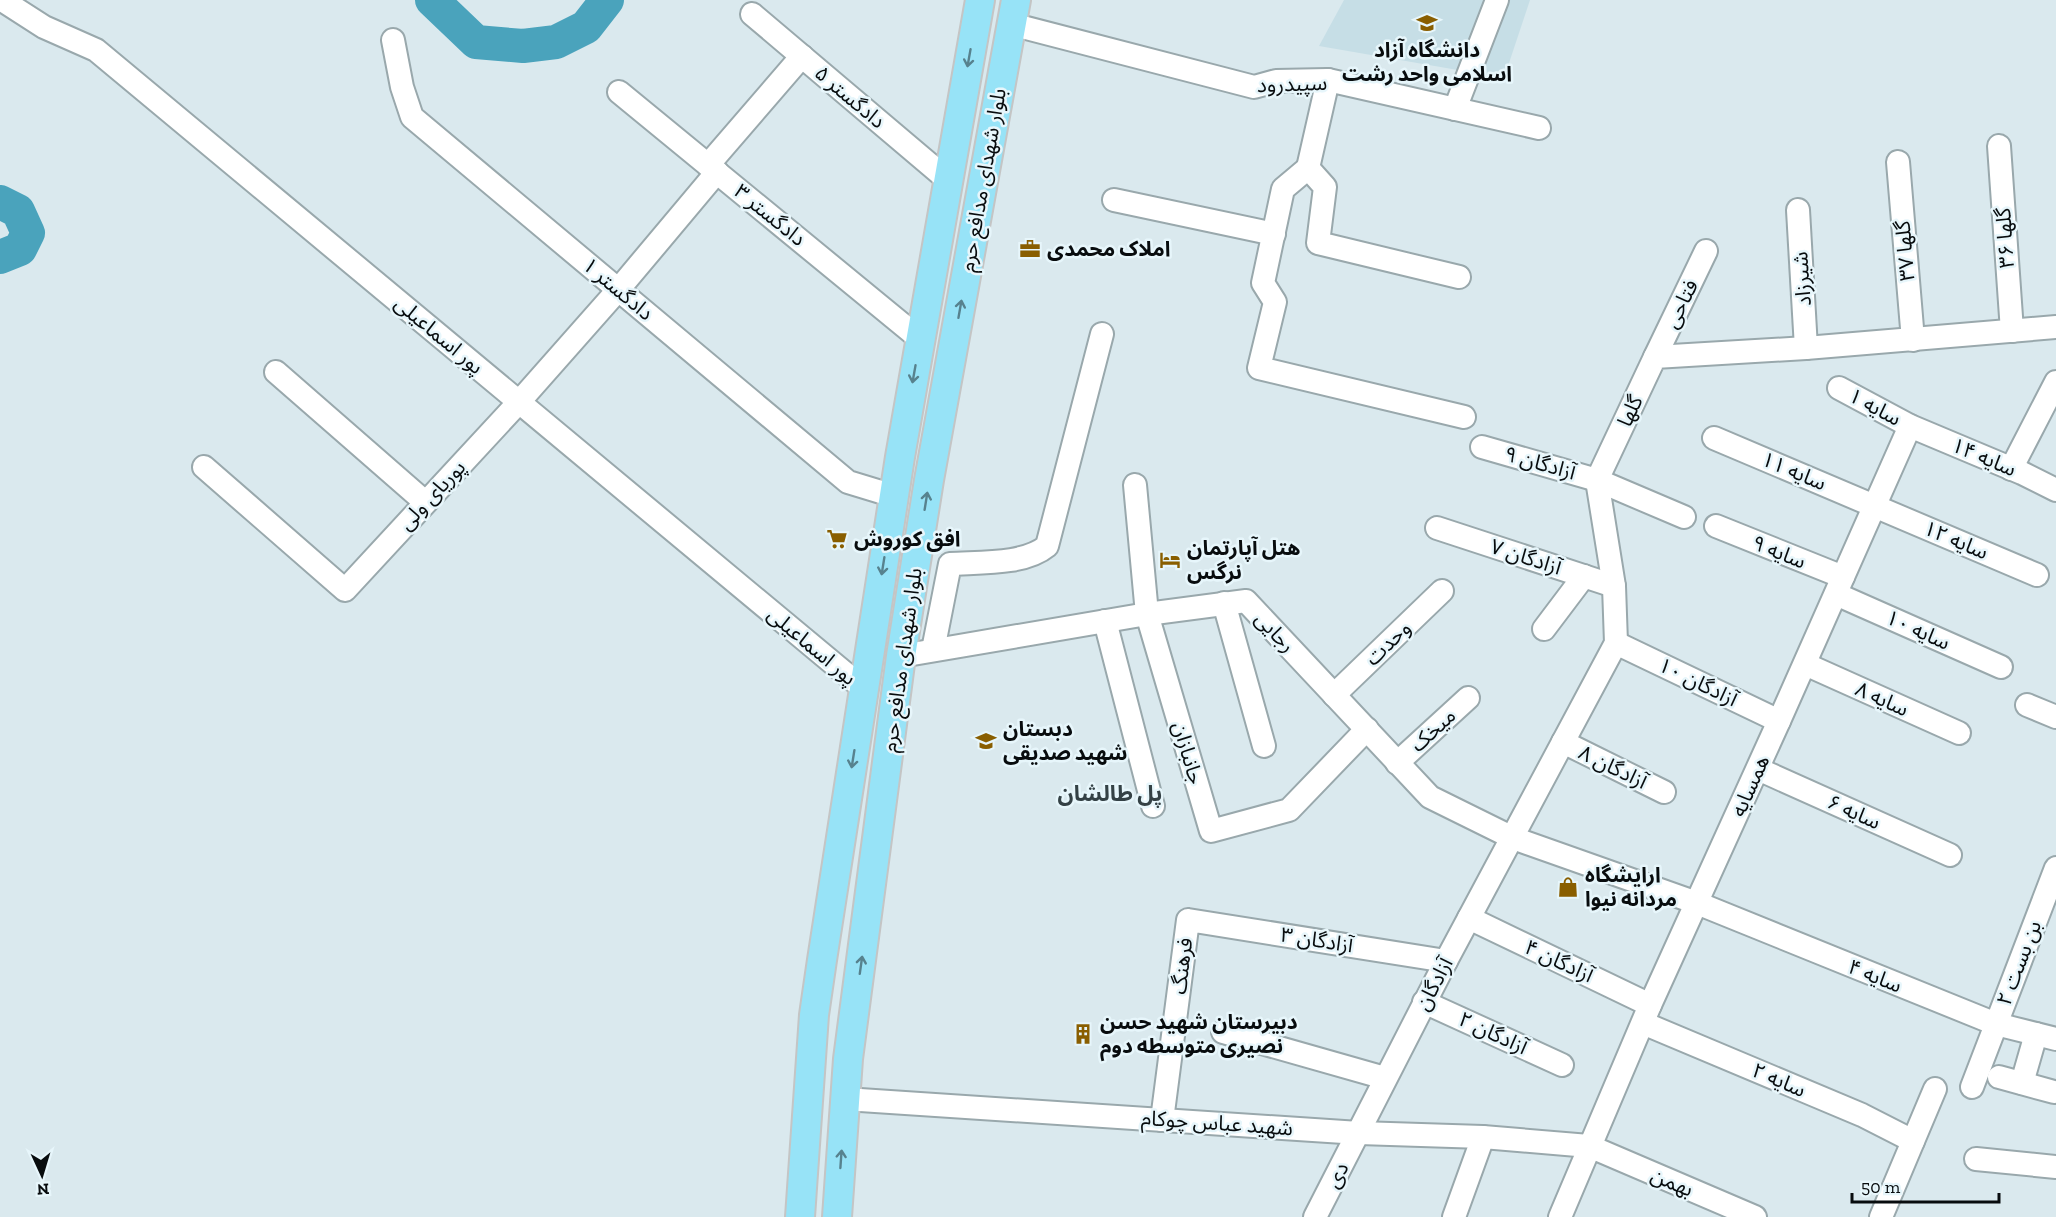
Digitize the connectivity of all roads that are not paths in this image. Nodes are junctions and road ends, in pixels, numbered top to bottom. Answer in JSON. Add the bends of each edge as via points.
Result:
{"nodes":[{"id":1,"x":2,"y":0,"type":"edge"},
{"id":2,"x":980,"y":0,"type":"edge"},
{"id":3,"x":1497,"y":0,"type":"edge"},
{"id":4,"x":1014,"y":12,"type":"edge"},
{"id":5,"x":752,"y":14,"type":"dead end"},
{"id":6,"x":393,"y":39,"type":"dead end"},
{"id":7,"x":801,"y":56,"type":"junction"},
{"id":8,"x":1328,"y":80,"type":"junction"},
{"id":9,"x":619,"y":92,"type":"dead end"},
{"id":10,"x":1455,"y":109,"type":"junction"},
{"id":11,"x":1539,"y":128,"type":"dead end"},
{"id":12,"x":1999,"y":146,"type":"dead end"},
{"id":13,"x":1898,"y":162,"type":"dead end"},
{"id":14,"x":1308,"y":168,"type":"junction"},
{"id":15,"x":713,"y":169,"type":"junction"},
{"id":16,"x":948,"y":180,"type":"junction"},
{"id":17,"x":1114,"y":200,"type":"dead end"},
{"id":18,"x":1798,"y":210,"type":"dead end"},
{"id":19,"x":1274,"y":234,"type":"junction"},
{"id":20,"x":1707,"y":251,"type":"dead end"},
{"id":21,"x":1459,"y":277,"type":"dead end"},
{"id":22,"x":618,"y":290,"type":"junction"},
{"id":23,"x":2056,"y":327,"type":"edge"},
{"id":24,"x":2012,"y":331,"type":"junction"},
{"id":25,"x":1102,"y":334,"type":"dead end"},
{"id":26,"x":920,"y":339,"type":"junction"},
{"id":27,"x":1913,"y":340,"type":"junction"},
{"id":28,"x":1806,"y":348,"type":"junction"},
{"id":29,"x":1655,"y":357,"type":"junction"},
{"id":30,"x":276,"y":372,"type":"dead end"},
{"id":31,"x":2056,"y":382,"type":"edge"},
{"id":32,"x":1839,"y":388,"type":"dead end"},
{"id":33,"x":519,"y":402,"type":"junction"},
{"id":34,"x":1464,"y":417,"type":"dead end"},
{"id":35,"x":1910,"y":426,"type":"junction"},
{"id":36,"x":904,"y":430,"type":"junction"},
{"id":37,"x":937,"y":435,"type":"junction"},
{"id":38,"x":1714,"y":438,"type":"dead end"},
{"id":39,"x":1482,"y":447,"type":"dead end"},
{"id":40,"x":204,"y":467,"type":"dead end"},
{"id":41,"x":2011,"y":469,"type":"junction"},
{"id":42,"x":1598,"y":480,"type":"junction"},
{"id":43,"x":1135,"y":485,"type":"dead end"},
{"id":44,"x":2056,"y":490,"type":"edge"},
{"id":45,"x":894,"y":496,"type":"junction"},
{"id":46,"x":425,"y":502,"type":"junction"},
{"id":47,"x":1875,"y":505,"type":"junction"},
{"id":48,"x":1684,"y":517,"type":"dead end"},
{"id":49,"x":1716,"y":526,"type":"dead end"},
{"id":50,"x":1437,"y":528,"type":"dead end"},
{"id":51,"x":2037,"y":575,"type":"dead end"},
{"id":52,"x":1584,"y":576,"type":"junction"},
{"id":53,"x":1614,"y":586,"type":"junction"},
{"id":54,"x":1839,"y":586,"type":"junction"},
{"id":55,"x":1442,"y":591,"type":"dead end"},
{"id":56,"x":1224,"y":603,"type":"junction"},
{"id":57,"x":1147,"y":614,"type":"junction"},
{"id":58,"x":1105,"y":621,"type":"junction"},
{"id":59,"x":1544,"y":629,"type":"dead end"},
{"id":60,"x":1616,"y":643,"type":"junction"},
{"id":61,"x":933,"y":650,"type":"junction"},
{"id":62,"x":901,"y":656,"type":"junction"},
{"id":63,"x":1804,"y":664,"type":"junction"},
{"id":64,"x":2001,"y":667,"type":"dead end"},
{"id":65,"x":864,"y":689,"type":"junction"},
{"id":66,"x":1334,"y":695,"type":"junction"},
{"id":67,"x":1468,"y":698,"type":"dead end"},
{"id":68,"x":2027,"y":705,"type":"dead end"},
{"id":69,"x":2056,"y":717,"type":"edge"},
{"id":70,"x":1779,"y":721,"type":"junction"},
{"id":71,"x":1367,"y":729,"type":"junction"},
{"id":72,"x":1959,"y":733,"type":"dead end"},
{"id":73,"x":1563,"y":742,"type":"junction"},
{"id":74,"x":1264,"y":746,"type":"dead end"},
{"id":75,"x":1397,"y":763,"type":"junction"},
{"id":76,"x":1758,"y":769,"type":"junction"},
{"id":77,"x":1664,"y":792,"type":"dead end"},
{"id":78,"x":1153,"y":806,"type":"dead end"},
{"id":79,"x":1513,"y":838,"type":"junction"},
{"id":80,"x":1950,"y":855,"type":"dead end"},
{"id":81,"x":2056,"y":868,"type":"edge"},
{"id":82,"x":1697,"y":903,"type":"junction"},
{"id":83,"x":1469,"y":918,"type":"junction"},
{"id":84,"x":1188,"y":920,"type":"joint"},
{"id":85,"x":1446,"y":961,"type":"junction"},
{"id":86,"x":1424,"y":1002,"type":"junction"},
{"id":87,"x":1646,"y":1014,"type":"junction"},
{"id":88,"x":1996,"y":1024,"type":"junction"},
{"id":89,"x":1223,"y":1032,"type":"dead end"},
{"id":90,"x":2046,"y":1036,"type":"edge"},
{"id":91,"x":1562,"y":1065,"type":"dead end"},
{"id":92,"x":1999,"y":1077,"type":"dead end"},
{"id":93,"x":1385,"y":1078,"type":"junction"},
{"id":94,"x":2022,"y":1083,"type":"junction"},
{"id":95,"x":1972,"y":1088,"type":"dead end"},
{"id":96,"x":1935,"y":1089,"type":"dead end"},
{"id":97,"x":2054,"y":1092,"type":"dead end"},
{"id":98,"x":845,"y":1099,"type":"junction"},
{"id":99,"x":1162,"y":1120,"type":"junction"},
{"id":100,"x":1359,"y":1133,"type":"junction"},
{"id":101,"x":1484,"y":1137,"type":"junction"},
{"id":102,"x":1913,"y":1141,"type":"junction"},
{"id":103,"x":1589,"y":1146,"type":"junction"},
{"id":104,"x":1976,"y":1159,"type":"dead end"},
{"id":105,"x":2056,"y":1167,"type":"edge"},
{"id":106,"x":800,"y":1217,"type":"edge"},
{"id":107,"x":837,"y":1217,"type":"edge"},
{"id":108,"x":1315,"y":1217,"type":"edge"},
{"id":109,"x":1454,"y":1217,"type":"edge"},
{"id":110,"x":1560,"y":1217,"type":"edge"},
{"id":111,"x":1755,"y":1217,"type":"edge"},
{"id":112,"x":1881,"y":1217,"type":"edge"}],
"edges":[{"from":1,"to":33,"type":"street","name":"پور اسماعیلی","via":[[44,27],[96,50]]},
{"from":2,"to":16,"type":"main road","name":"بلوار شهدای مدافع حرم","one_way":true},
{"from":3,"to":10,"type":"street"},
{"from":4,"to":8,"type":"street","name":"سپیدرود","via":[[1254,87],[1276,81]]},
{"from":37,"to":4,"type":"main road","name":"بلوار شهدای مدافع حرم","one_way":true},
{"from":5,"to":7,"type":"street","name":"دادگستر ۵"},
{"from":6,"to":22,"type":"street","name":"دادگستر ۱","via":[[412,117]]},
{"from":7,"to":15,"type":"street","name":"پوریای ولی"},
{"from":7,"to":16,"type":"street","name":"دادگستر ۵"},
{"from":8,"to":10,"type":"street","name":"سپیدرود"},
{"from":8,"to":14,"type":"street"},
{"from":9,"to":15,"type":"street","name":"دادگستر ۳"},
{"from":10,"to":11,"type":"street","name":"سپیدرود"},
{"from":12,"to":24,"type":"street","name":"گلها ۳۶"},
{"from":13,"to":27,"type":"street","name":"گلها ۳۷"},
{"from":14,"to":19,"type":"street","via":[[1284,189]]},
{"from":14,"to":21,"type":"street","via":[[1325,187],[1318,243]]},
{"from":15,"to":22,"type":"street","name":"پوریای ولی"},
{"from":15,"to":26,"type":"street","name":"دادگستر ۳"},
{"from":16,"to":26,"type":"main road","name":"بلوار شهدای مدافع حرم"},
{"from":17,"to":19,"type":"street"},
{"from":18,"to":28,"type":"street","name":"شیرزاد"},
{"from":19,"to":34,"type":"street","via":[[1263,283],[1275,302],[1259,369]]},
{"from":20,"to":29,"type":"street","name":"فتاحی"},
{"from":22,"to":33,"type":"street","name":"پوریای ولی"},
{"from":22,"to":45,"type":"street","name":"دادگستر ۱","via":[[848,482]]},
{"from":23,"to":24,"type":"street"},
{"from":24,"to":27,"type":"street"},
{"from":25,"to":61,"type":"street","via":[[1047,546],[1024,558],[950,564]]},
{"from":26,"to":36,"type":"main road","name":"بلوار شهدای مدافع حرم","one_way":true},
{"from":27,"to":28,"type":"street"},
{"from":28,"to":29,"type":"street"},
{"from":29,"to":42,"type":"street","name":"گلها"},
{"from":30,"to":46,"type":"street"},
{"from":31,"to":41,"type":"street"},
{"from":32,"to":35,"type":"street","name":"سایه ۱"},
{"from":33,"to":46,"type":"street","name":"پوریای ولی"},
{"from":33,"to":65,"type":"street","name":"پور اسماعیلی"},
{"from":35,"to":41,"type":"street","name":"سایه ۱۴"},
{"from":35,"to":47,"type":"street","name":"همسایه"},
{"from":36,"to":37,"type":"main road"},
{"from":36,"to":45,"type":"main road","name":"بلوار شهدای مدافع حرم"},
{"from":62,"to":37,"type":"main road","name":"بلوار شهدای مدافع حرم","one_way":true},
{"from":38,"to":47,"type":"street","name":"سایه ۱۱"},
{"from":39,"to":42,"type":"street","name":"آزادگان ۹"},
{"from":40,"to":46,"type":"street","name":"پوریای ولی","via":[[345,590]]},
{"from":41,"to":44,"type":"street","name":"سایه ۱۴"},
{"from":42,"to":48,"type":"street","name":"آزادگان ۹"},
{"from":42,"to":53,"type":"street"},
{"from":43,"to":57,"type":"street","name":"جانبازان"},
{"from":45,"to":65,"type":"main road","name":"بلوار شهدای مدافع حرم","one_way":true},
{"from":47,"to":51,"type":"street","name":"سایه ۱۲"},
{"from":47,"to":54,"type":"street","name":"همسایه"},
{"from":49,"to":54,"type":"street","name":"سایه ۹"},
{"from":50,"to":52,"type":"street","name":"آزادگان ۷"},
{"from":52,"to":53,"type":"street","name":"آزادگان ۷"},
{"from":52,"to":59,"type":"street"},
{"from":53,"to":60,"type":"street"},
{"from":54,"to":63,"type":"street","name":"همسایه"},
{"from":54,"to":64,"type":"street","name":"سایه ۱۰"},
{"from":55,"to":66,"type":"street","name":"وحدت"},
{"from":56,"to":57,"type":"street","name":"رجایی"},
{"from":56,"to":66,"type":"street","name":"رجایی","via":[[1246,601]]},
{"from":56,"to":74,"type":"street"},
{"from":57,"to":58,"type":"street","name":"رجایی"},
{"from":57,"to":71,"type":"street","name":"جانبازان","via":[[1211,831],[1289,810]]},
{"from":58,"to":61,"type":"street","name":"رجایی"},
{"from":58,"to":78,"type":"street"},
{"from":60,"to":70,"type":"street","name":"آزادگان ۱۰"},
{"from":60,"to":73,"type":"street"},
{"from":61,"to":62,"type":"street","name":"رجایی"},
{"from":98,"to":62,"type":"main road","name":"بلوار شهدای مدافع حرم","one_way":true},
{"from":63,"to":70,"type":"street","name":"همسایه"},
{"from":63,"to":72,"type":"street","name":"سایه ۸"},
{"from":65,"to":106,"type":"main road","name":"بلوار شهدای مدافع حرم","one_way":true,"via":[[814,1015]]},
{"from":66,"to":71,"type":"street","name":"رجایی"},
{"from":67,"to":75,"type":"street","name":"میخک"},
{"from":68,"to":69,"type":"street"},
{"from":70,"to":76,"type":"street","name":"همسایه"},
{"from":71,"to":75,"type":"street","name":"رجایی"},
{"from":73,"to":77,"type":"street","name":"آزادگان ۸"},
{"from":73,"to":79,"type":"street"},
{"from":75,"to":79,"type":"street","name":"رجایی","via":[[1430,797]]},
{"from":76,"to":80,"type":"street","name":"سایه ۶"},
{"from":76,"to":82,"type":"street","name":"همسایه"},
{"from":79,"to":82,"type":"street","name":"سایه ۴"},
{"from":79,"to":83,"type":"street","name":"آزادگان"},
{"from":81,"to":88,"type":"street","name":"بن بست ۲"},
{"from":82,"to":87,"type":"street","name":"همسایه"},
{"from":82,"to":88,"type":"street","name":"سایه ۴"},
{"from":83,"to":85,"type":"street","name":"آزادگان"},
{"from":83,"to":87,"type":"street","name":"آزادگان ۴"},
{"from":84,"to":85,"type":"street","name":"آزادگان ۳"},
{"from":84,"to":99,"type":"street","name":"فرهنگ"},
{"from":85,"to":86,"type":"street","name":"آزادگان"},
{"from":86,"to":91,"type":"street","name":"آزادگان ۲"},
{"from":86,"to":93,"type":"street","name":"آزادگان"},
{"from":87,"to":102,"type":"street","name":"سایه ۲"},
{"from":87,"to":103,"type":"street","name":"همسایه"},
{"from":88,"to":90,"type":"street","name":"سایه ۴"},
{"from":88,"to":95,"type":"street","name":"بن بست ۲"},
{"from":89,"to":93,"type":"street"},
{"from":90,"to":94,"type":"street"},
{"from":92,"to":94,"type":"street"},
{"from":93,"to":100,"type":"street","name":"آزادگان"},
{"from":94,"to":97,"type":"street"},
{"from":96,"to":102,"type":"street"},
{"from":98,"to":99,"type":"street","name":"شهید عباس چوکام"},
{"from":107,"to":98,"type":"main road","name":"بلوار شهدای مدافع حرم","one_way":true},
{"from":99,"to":100,"type":"street","name":"شهید عباس چوکام"},
{"from":100,"to":101,"type":"street","name":"شهید عباس چوکام"},
{"from":100,"to":108,"type":"street","name":"دی"},
{"from":101,"to":103,"type":"street","name":"شهید عباس چوکام"},
{"from":101,"to":109,"type":"street"},
{"from":102,"to":112,"type":"street"},
{"from":103,"to":110,"type":"street","name":"همسایه"},
{"from":103,"to":111,"type":"street","name":"بهمن"},
{"from":104,"to":105,"type":"street"}]}
